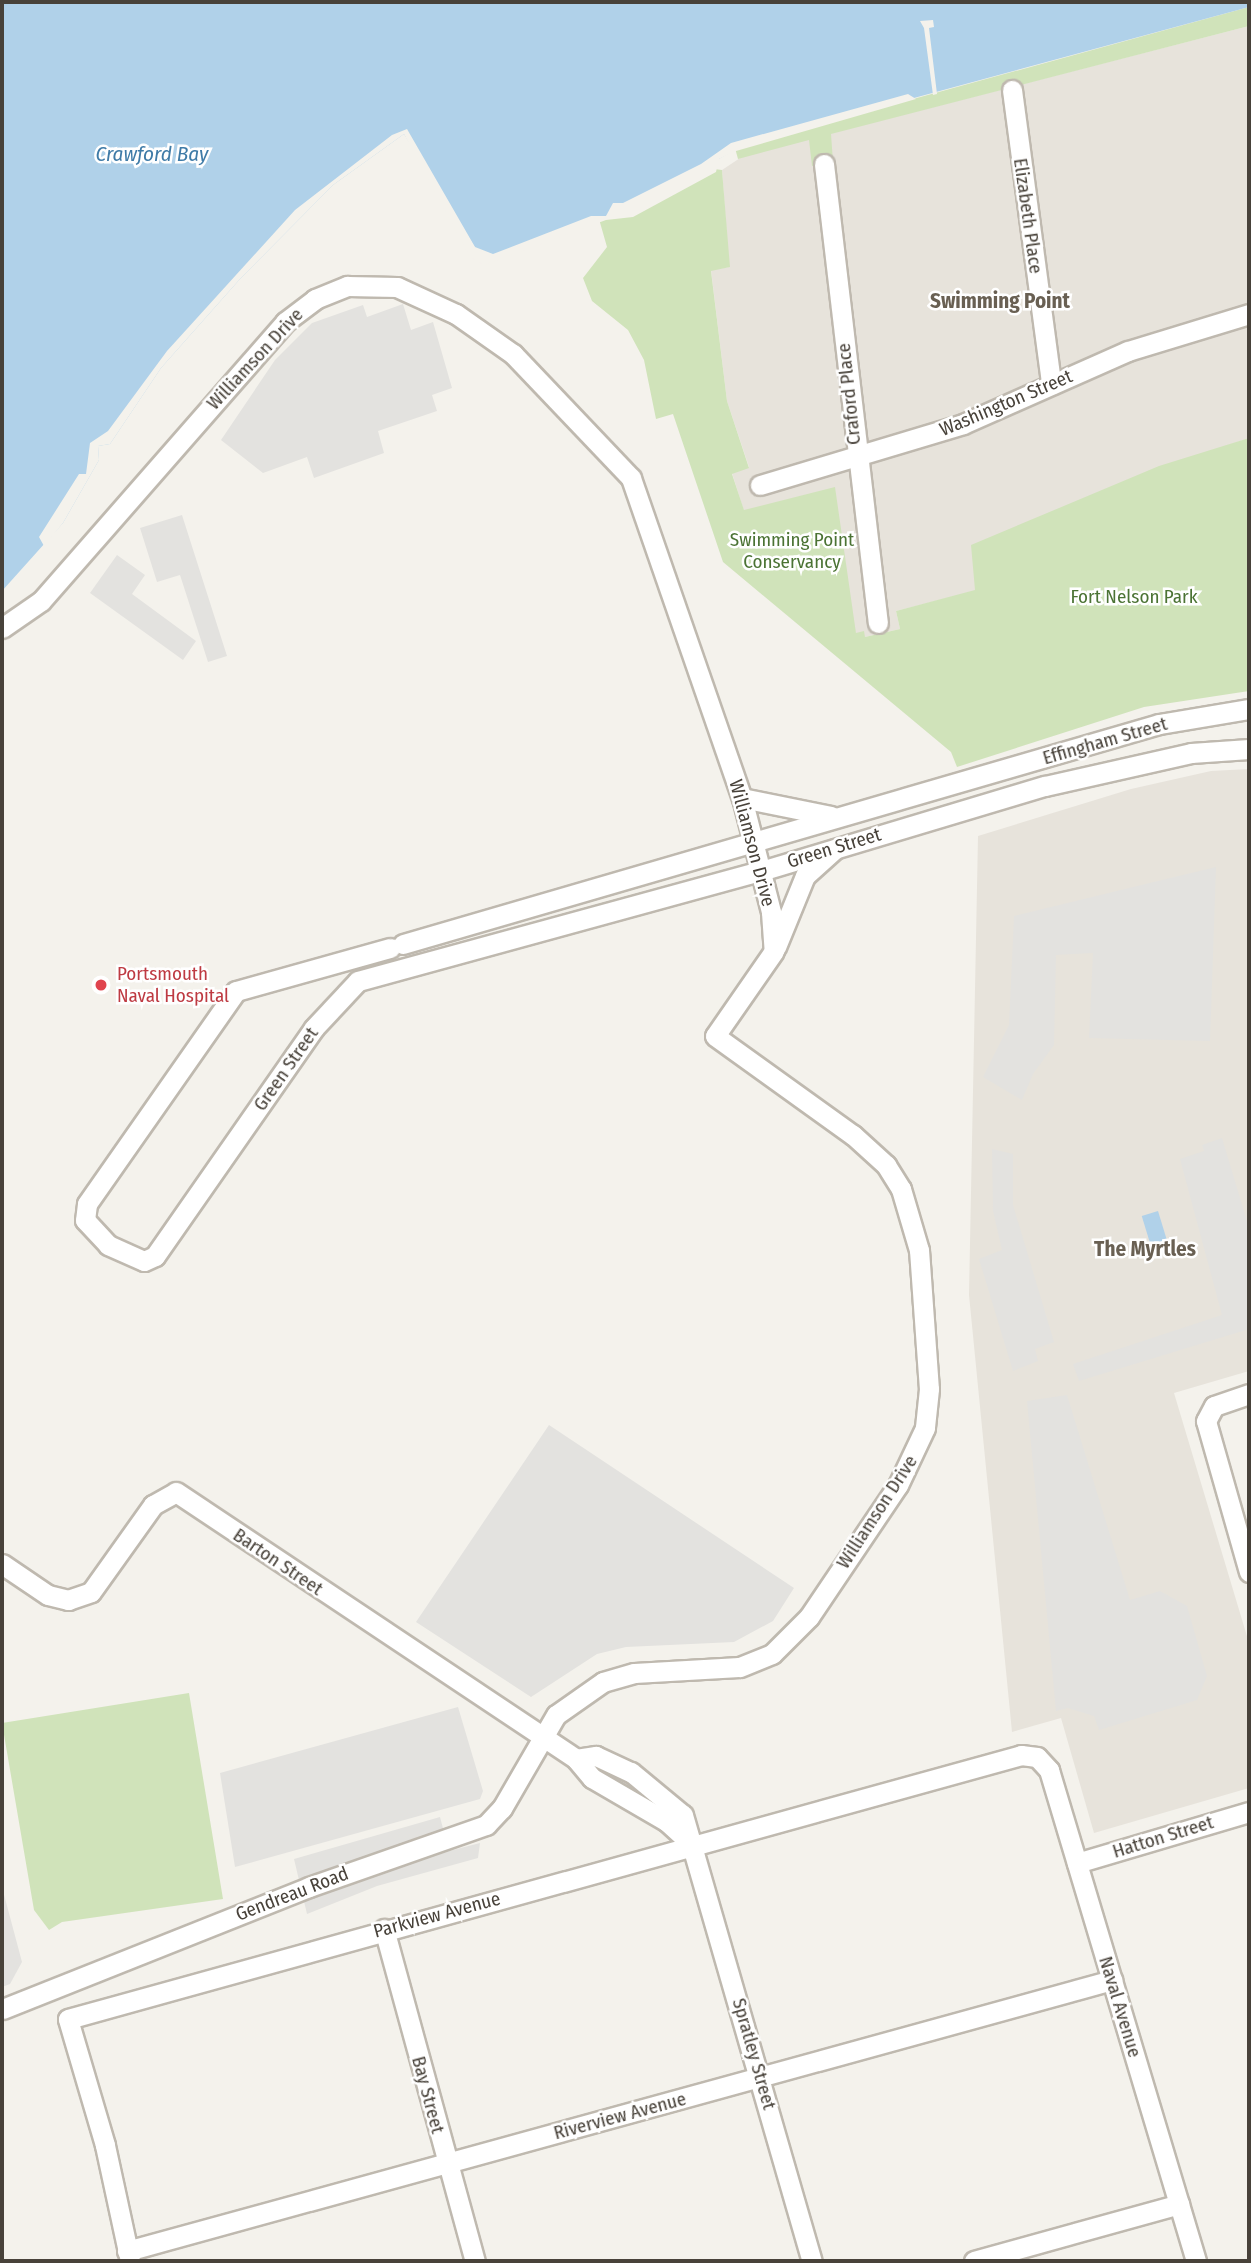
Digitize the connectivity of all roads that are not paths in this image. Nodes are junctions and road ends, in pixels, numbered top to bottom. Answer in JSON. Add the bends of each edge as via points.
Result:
{"nodes":[{"id":1,"x":1012,"y":90,"type":"dead end"},
{"id":2,"x":824,"y":164,"type":"dead end"},
{"id":3,"x":1249,"y":314,"type":"edge"},
{"id":4,"x":1051,"y":384,"type":"junction"},
{"id":5,"x":856,"y":457,"type":"junction"},
{"id":6,"x":760,"y":485,"type":"dead end"},
{"id":7,"x":878,"y":623,"type":"dead end"},
{"id":8,"x":2,"y":628,"type":"edge"},
{"id":9,"x":1249,"y":709,"type":"edge"},
{"id":10,"x":1249,"y":749,"type":"edge"},
{"id":11,"x":963,"y":783,"type":"joint"},
{"id":12,"x":741,"y":798,"type":"junction"},
{"id":13,"x":971,"y":809,"type":"joint"},
{"id":14,"x":835,"y":817,"type":"junction"},
{"id":15,"x":752,"y":839,"type":"junction"},
{"id":16,"x":840,"y":844,"type":"junction"},
{"id":17,"x":761,"y":871,"type":"junction"},
{"id":18,"x":774,"y":951,"type":"junction"},
{"id":19,"x":1249,"y":1394,"type":"edge"},
{"id":20,"x":2,"y":1564,"type":"edge"},
{"id":21,"x":1249,"y":1572,"type":"edge"},
{"id":22,"x":541,"y":1736,"type":"junction"},
{"id":23,"x":1037,"y":1757,"type":"joint"},
{"id":24,"x":1249,"y":1812,"type":"edge"},
{"id":25,"x":695,"y":1847,"type":"junction"},
{"id":26,"x":1077,"y":1863,"type":"junction"},
{"id":27,"x":384,"y":1929,"type":"junction"},
{"id":28,"x":1112,"y":1980,"type":"junction"},
{"id":29,"x":2,"y":2009,"type":"edge"},
{"id":30,"x":760,"y":2077,"type":"junction"},
{"id":31,"x":447,"y":2164,"type":"junction"},
{"id":32,"x":1179,"y":2204,"type":"junction"},
{"id":33,"x":129,"y":2256,"type":"edge"},
{"id":34,"x":475,"y":2261,"type":"edge"},
{"id":35,"x":812,"y":2261,"type":"edge"},
{"id":36,"x":974,"y":2261,"type":"edge"},
{"id":37,"x":1196,"y":2261,"type":"edge"}],
"edges":[{"from":1,"to":4,"type":"street","name":"Elizabeth Place"},
{"from":2,"to":5,"type":"street","name":"Craford Place"},
{"from":3,"to":4,"type":"street","name":"Washington Street","via":[[1128,351]]},
{"from":4,"to":5,"type":"street","name":"Washington Street","via":[[963,424]]},
{"from":5,"to":6,"type":"street","name":"Washington Street"},
{"from":5,"to":7,"type":"street","name":"Craford Place"},
{"from":8,"to":12,"type":"street","name":"Williamson Drive","via":[[41,601],[301,308],[346,286],[397,287],[456,314],[513,354],[623,466],[645,511]]},
{"from":9,"to":11,"type":"street","name":"Effingham Street","via":[[1159,724]]},
{"from":10,"to":13,"type":"street","name":"Effingham Street","via":[[1145,762]]},
{"from":11,"to":14,"type":"street","name":"Green Street"},
{"from":12,"to":14,"type":"street"},
{"from":12,"to":15,"type":"street","name":"Williamson Drive"},
{"from":13,"to":16,"type":"street","name":"Green Street"},
{"from":14,"to":15,"type":"street","name":"Green Street"},
{"from":15,"to":17,"type":"street","name":"Williamson Drive"},
{"from":15,"to":17,"type":"street","name":"Green Street","via":[[236,991],[87,1204],[85,1220],[108,1245],[144,1261],[155,1256],[314,1028],[358,981]]},
{"from":16,"to":17,"type":"street","name":"Green Street"},
{"from":16,"to":18,"type":"street","via":[[805,876]]},
{"from":17,"to":18,"type":"street","name":"Williamson Drive"},
{"from":18,"to":22,"type":"street","name":"Williamson Drive","via":[[715,1036],[853,1135],[886,1165],[901,1189],[919,1250],[929,1356],[925,1428],[896,1489],[809,1617],[772,1654],[739,1667],[634,1673],[604,1682],[556,1715]]},
{"from":19,"to":21,"type":"street","via":[[1222,1402],[1209,1413],[1207,1430]]},
{"from":20,"to":22,"type":"street","name":"Barton Street","via":[[48,1595],[68,1600],[91,1592],[153,1505],[176,1493]]},
{"from":22,"to":25,"type":"street","name":"Barton Street","via":[[576,1759],[596,1756],[631,1772],[683,1815]]},
{"from":22,"to":29,"type":"street","name":"Gendreau Road","via":[[502,1808],[486,1825],[321,1882]]},
{"from":23,"to":25,"type":"street","name":"Parkview Avenue","via":[[1021,1755]]},
{"from":23,"to":26,"type":"street","name":"Naval Avenue","via":[[1049,1770]]},
{"from":24,"to":26,"type":"street","name":"Hatton Street"},
{"from":25,"to":27,"type":"street","name":"Parkview Avenue"},
{"from":25,"to":30,"type":"street","name":"Spratley Street"},
{"from":26,"to":28,"type":"street","name":"Naval Avenue"},
{"from":27,"to":31,"type":"street","name":"Bay Street"},
{"from":27,"to":33,"type":"street","name":"Parkview Avenue","via":[[68,2019],[105,2145]]},
{"from":28,"to":30,"type":"street","name":"Riverview Avenue"},
{"from":28,"to":32,"type":"street","name":"Naval Avenue"},
{"from":30,"to":31,"type":"street","name":"Riverview Avenue"},
{"from":30,"to":35,"type":"street","name":"Spratley Street"},
{"from":31,"to":33,"type":"street","name":"Riverview Avenue"},
{"from":31,"to":34,"type":"street","name":"Bay Street"},
{"from":32,"to":36,"type":"street"},
{"from":32,"to":37,"type":"street","name":"Naval Avenue"}]}
